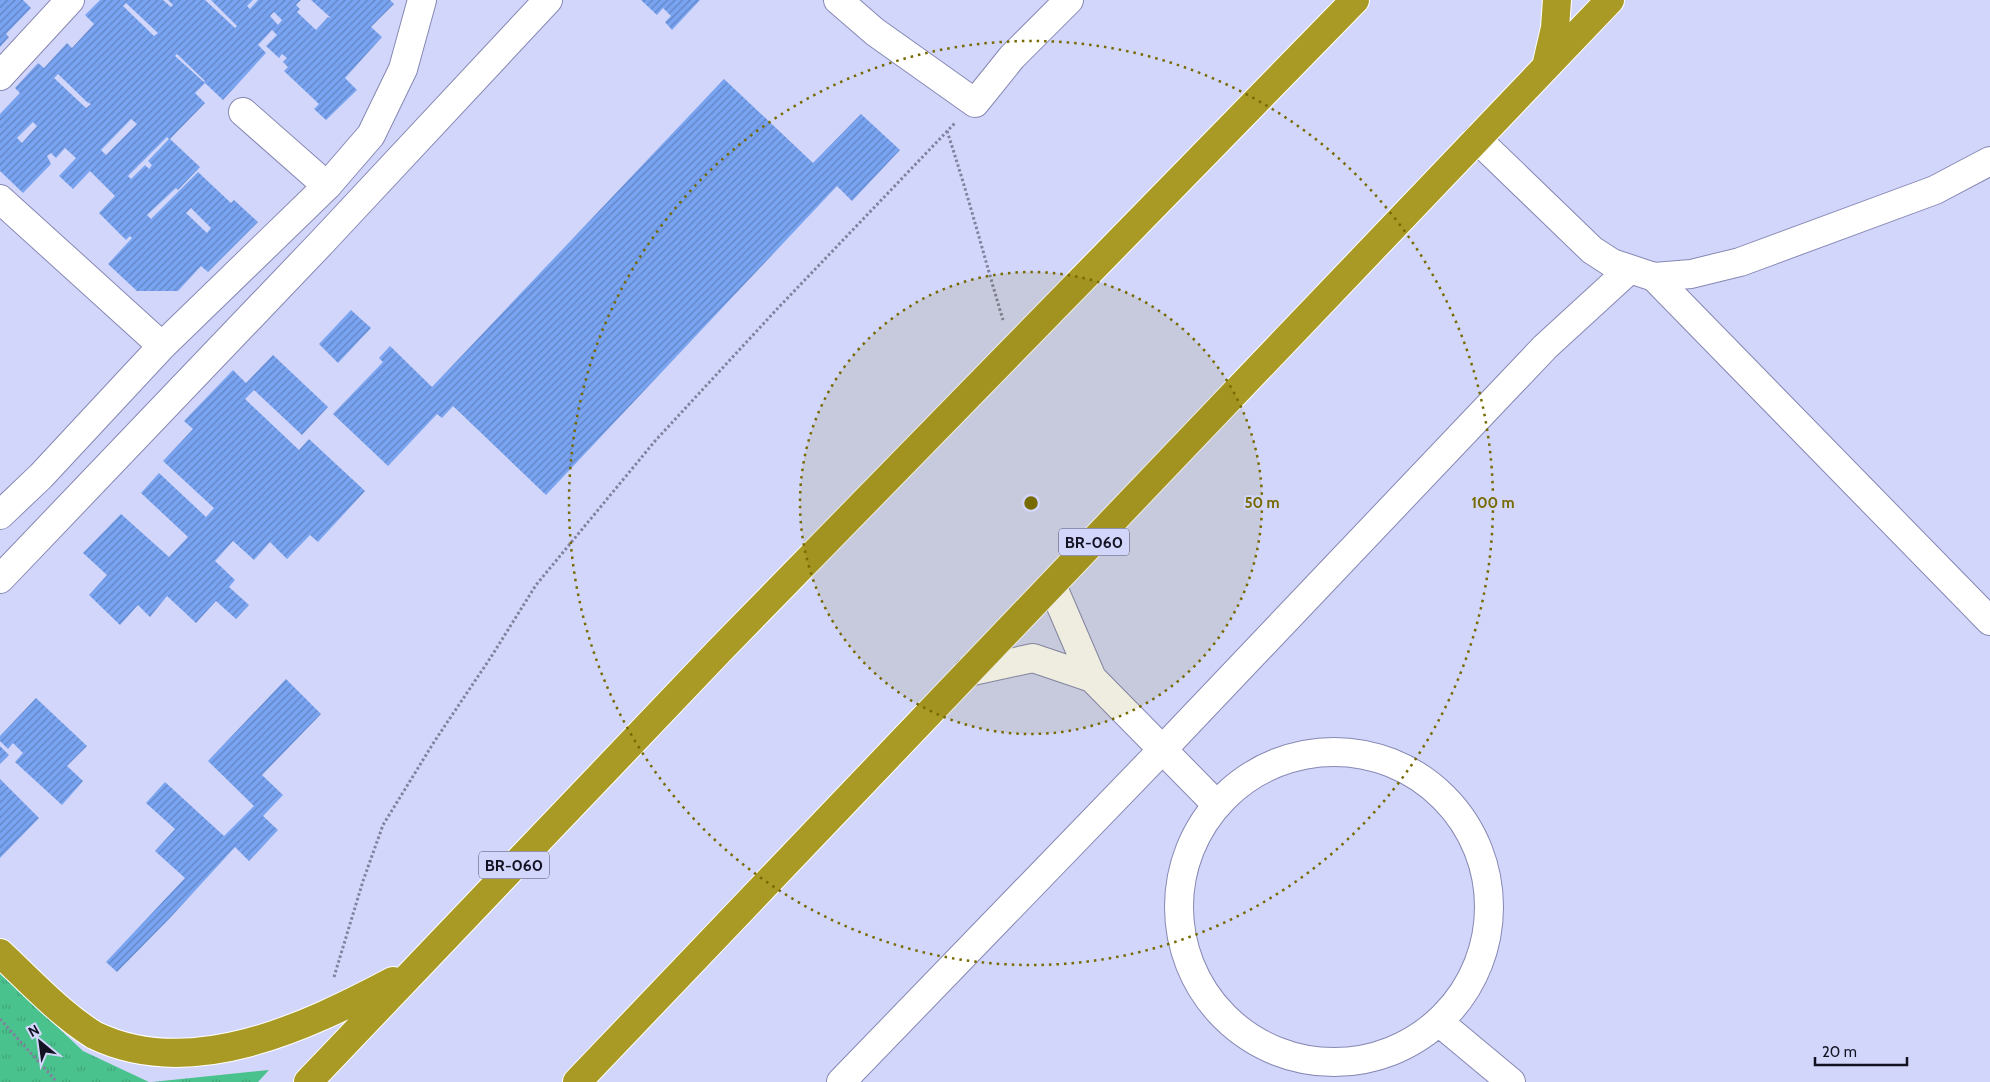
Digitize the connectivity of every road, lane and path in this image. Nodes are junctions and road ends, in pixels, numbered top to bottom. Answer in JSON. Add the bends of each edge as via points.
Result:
{"nodes":[{"id":1,"x":70,"y":0,"type":"edge"},
{"id":2,"x":422,"y":0,"type":"edge"},
{"id":3,"x":548,"y":0,"type":"edge"},
{"id":4,"x":838,"y":0,"type":"edge"},
{"id":5,"x":1069,"y":0,"type":"edge"},
{"id":6,"x":1355,"y":0,"type":"edge"},
{"id":7,"x":1557,"y":0,"type":"edge"},
{"id":8,"x":1610,"y":0,"type":"edge"},
{"id":9,"x":1546,"y":69,"type":"junction"},
{"id":10,"x":0,"y":76,"type":"edge"},
{"id":11,"x":975,"y":103,"type":"junction"},
{"id":12,"x":243,"y":112,"type":"dead end"},
{"id":13,"x":947,"y":131,"type":"junction"},
{"id":14,"x":1477,"y":139,"type":"junction"},
{"id":15,"x":1990,"y":161,"type":"edge"},
{"id":16,"x":327,"y":186,"type":"junction"},
{"id":17,"x":0,"y":199,"type":"edge"},
{"id":18,"x":1642,"y":274,"type":"junction"},
{"id":19,"x":162,"y":346,"type":"junction"},
{"id":20,"x":1012,"y":352,"type":"junction"},
{"id":21,"x":0,"y":515,"type":"edge"},
{"id":22,"x":0,"y":579,"type":"edge"},
{"id":23,"x":1052,"y":585,"type":"junction"},
{"id":24,"x":1990,"y":621,"type":"edge"},
{"id":25,"x":968,"y":672,"type":"junction"},
{"id":26,"x":1092,"y":678,"type":"junction"},
{"id":27,"x":1163,"y":749,"type":"junction"},
{"id":28,"x":1216,"y":804,"type":"junction"},
{"id":29,"x":0,"y":953,"type":"edge"},
{"id":30,"x":412,"y":971,"type":"junction"},
{"id":31,"x":0,"y":1019,"type":"edge"},
{"id":32,"x":320,"y":1020,"type":"junction"},
{"id":33,"x":1439,"y":1022,"type":"junction"},
{"id":34,"x":57,"y":1082,"type":"edge"},
{"id":35,"x":308,"y":1082,"type":"edge"},
{"id":36,"x":577,"y":1082,"type":"edge"},
{"id":37,"x":841,"y":1082,"type":"edge"},
{"id":38,"x":1511,"y":1082,"type":"edge"}],
"edges":[{"from":1,"to":10,"type":"street"},
{"from":2,"to":16,"type":"street","via":[[403,69],[371,135]]},
{"from":3,"to":22,"type":"street"},
{"from":4,"to":11,"type":"street","via":[[874,32]]},
{"from":5,"to":11,"type":"street","via":[[1012,57]]},
{"from":6,"to":20,"type":"highway","number":"BR-060"},
{"from":7,"to":9,"type":"highway"},
{"from":8,"to":9,"type":"highway","number":"BR-060"},
{"from":9,"to":14,"type":"highway","number":"BR-060"},
{"from":11,"to":13,"type":"path"},
{"from":12,"to":16,"type":"street"},
{"from":13,"to":20,"type":"path","via":[[969,196]]},
{"from":13,"to":32,"type":"path","via":[[655,441],[536,585],[383,825]]},
{"from":14,"to":18,"type":"street","via":[[1585,244],[1612,263]]},
{"from":14,"to":23,"type":"highway","number":"BR-060"},
{"from":15,"to":18,"type":"street","via":[[1935,190],[1740,262],[1691,274]]},
{"from":16,"to":19,"type":"street"},
{"from":17,"to":19,"type":"street"},
{"from":18,"to":24,"type":"street"},
{"from":18,"to":27,"type":"street","via":[[1545,347]]},
{"from":19,"to":21,"type":"street","via":[[41,476]]},
{"from":20,"to":30,"type":"highway","number":"BR-060"},
{"from":23,"to":25,"type":"highway","number":"BR-060"},
{"from":23,"to":26,"type":"street"},
{"from":25,"to":26,"type":"street","via":[[1033,658]]},
{"from":25,"to":36,"type":"highway","number":"BR-060"},
{"from":26,"to":27,"type":"street"},
{"from":27,"to":28,"type":"street"},
{"from":27,"to":37,"type":"street"},
{"from":28,"to":33,"type":"street","via":[[1188,849],[1177,900],[1183,952],[1206,999],[1243,1036],[1291,1058],[1344,1063],[1394,1051]]},
{"from":28,"to":33,"type":"street","via":[[1255,772],[1303,754],[1353,751],[1402,766],[1444,795],[1474,836],[1489,884],[1488,935],[1471,983]]},
{"from":29,"to":32,"type":"highway","via":[[60,1009],[95,1036],[132,1053],[164,1060],[206,1059],[256,1046]]},
{"from":30,"to":32,"type":"highway"},
{"from":30,"to":35,"type":"highway","number":"BR-060"},
{"from":31,"to":34,"type":"path"},
{"from":33,"to":38,"type":"street"}]}
